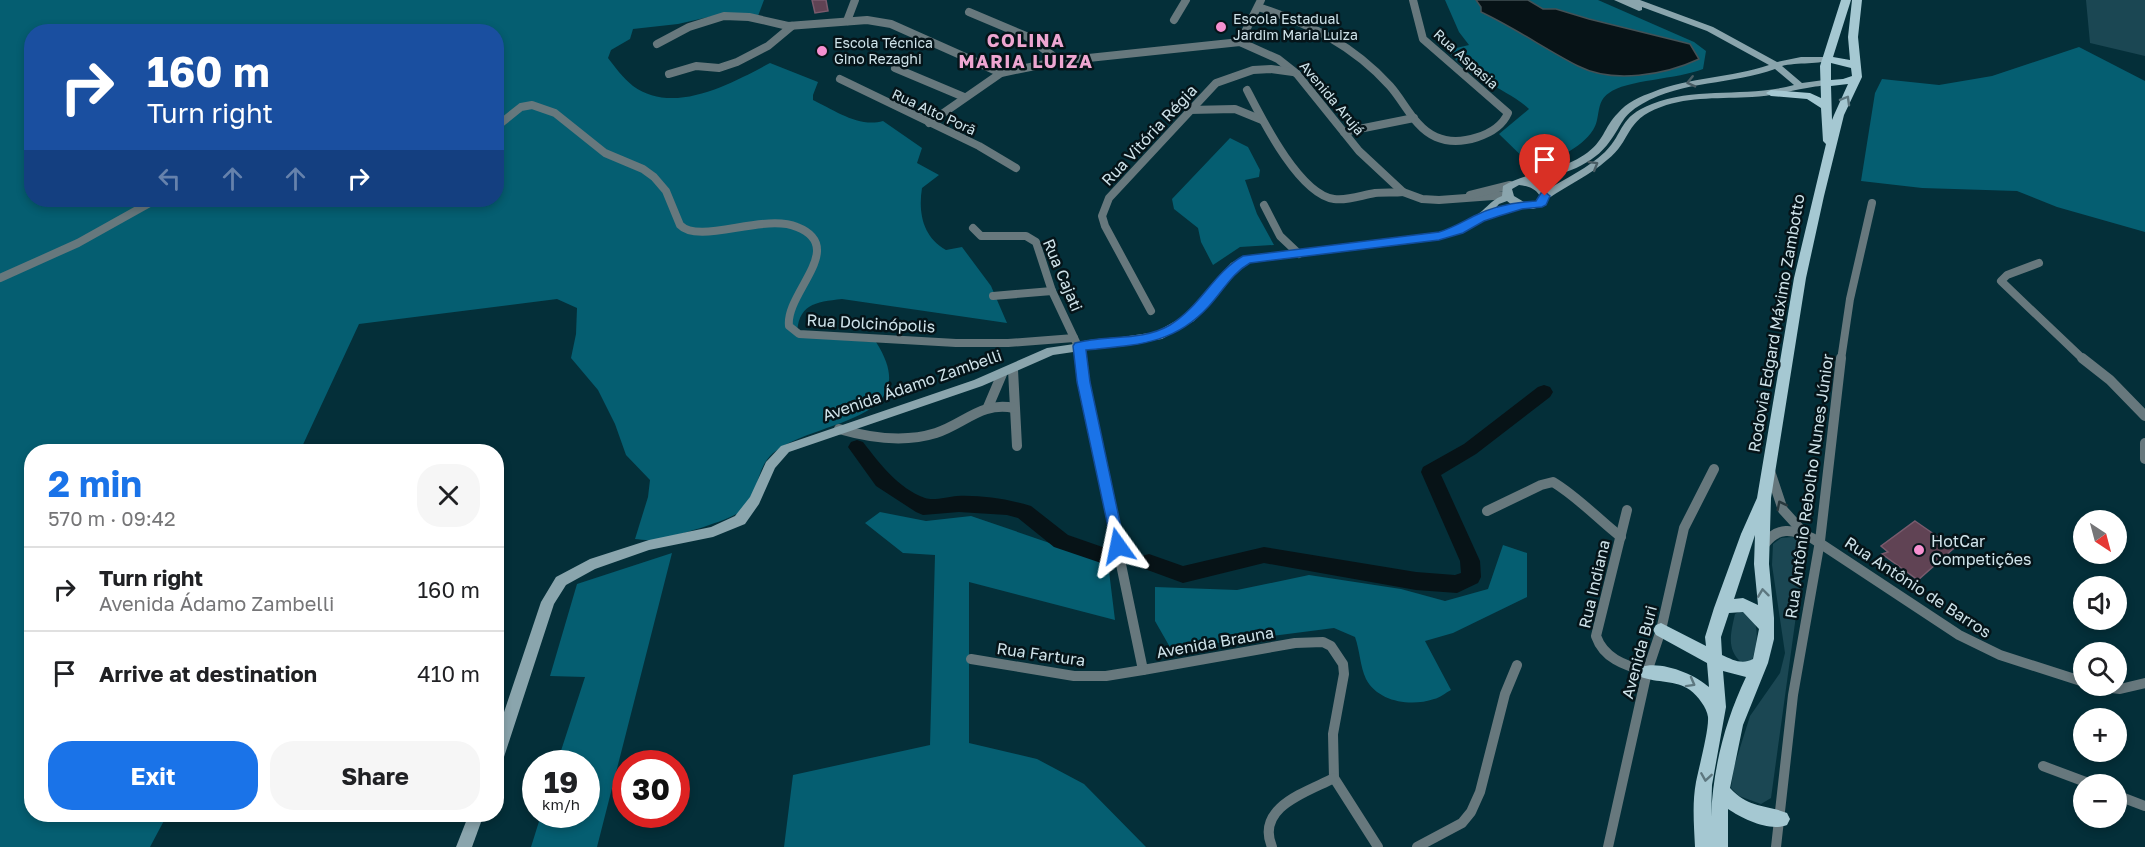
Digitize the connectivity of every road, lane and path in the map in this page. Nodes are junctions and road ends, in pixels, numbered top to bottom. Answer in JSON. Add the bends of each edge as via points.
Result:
{"nodes":[{"id":1,"x":855,"y":0,"type":"edge"},
{"id":2,"x":1413,"y":0,"type":"edge"},
{"id":3,"x":1618,"y":0,"type":"edge"},
{"id":4,"x":1632,"y":0,"type":"edge"},
{"id":5,"x":1846,"y":0,"type":"edge"},
{"id":6,"x":1857,"y":0,"type":"edge"},
{"id":7,"x":1183,"y":1,"type":"edge"},
{"id":8,"x":1260,"y":3,"type":"edge"},
{"id":9,"x":969,"y":12,"type":"dead end"},
{"id":10,"x":1174,"y":20,"type":"dead end"},
{"id":11,"x":847,"y":21,"type":"junction"},
{"id":12,"x":792,"y":26,"type":"junction"},
{"id":13,"x":1240,"y":42,"type":"junction"},
{"id":14,"x":657,"y":44,"type":"dead end"},
{"id":15,"x":1741,"y":46,"type":"junction"},
{"id":16,"x":1278,"y":59,"type":"junction"},
{"id":17,"x":1827,"y":59,"type":"junction"},
{"id":18,"x":1060,"y":60,"type":"junction"},
{"id":19,"x":1789,"y":62,"type":"junction"},
{"id":20,"x":1776,"y":65,"type":"junction"},
{"id":21,"x":895,"y":68,"type":"dead end"},
{"id":22,"x":1258,"y":68,"type":"junction"},
{"id":23,"x":1762,"y":70,"type":"junction"},
{"id":24,"x":1857,"y":72,"type":"junction"},
{"id":25,"x":1001,"y":73,"type":"junction"},
{"id":26,"x":1295,"y":73,"type":"junction"},
{"id":27,"x":669,"y":74,"type":"dead end"},
{"id":28,"x":1718,"y":77,"type":"junction"},
{"id":29,"x":840,"y":79,"type":"dead end"},
{"id":30,"x":1824,"y":83,"type":"junction"},
{"id":31,"x":1799,"y":85,"type":"junction"},
{"id":32,"x":1247,"y":90,"type":"dead end"},
{"id":33,"x":1771,"y":93,"type":"junction"},
{"id":34,"x":1729,"y":94,"type":"junction"},
{"id":35,"x":964,"y":97,"type":"junction"},
{"id":36,"x":1826,"y":106,"type":"junction"},
{"id":37,"x":1189,"y":110,"type":"junction"},
{"id":38,"x":1414,"y":118,"type":"junction"},
{"id":39,"x":504,"y":121,"type":"edge"},
{"id":40,"x":1264,"y":121,"type":"junction"},
{"id":41,"x":929,"y":123,"type":"junction"},
{"id":42,"x":1344,"y":132,"type":"junction"},
{"id":43,"x":1828,"y":155,"type":"junction"},
{"id":44,"x":1016,"y":168,"type":"dead end"},
{"id":45,"x":1388,"y":180,"type":"junction"},
{"id":46,"x":1522,"y":182,"type":"junction"},
{"id":47,"x":1403,"y":192,"type":"junction"},
{"id":48,"x":1508,"y":192,"type":"junction"},
{"id":49,"x":1372,"y":194,"type":"junction"},
{"id":50,"x":1545,"y":196,"type":"junction"},
{"id":51,"x":1872,"y":203,"type":"dead end"},
{"id":52,"x":1264,"y":205,"type":"dead end"},
{"id":53,"x":1522,"y":205,"type":"junction"},
{"id":54,"x":142,"y":207,"type":"edge"},
{"id":55,"x":1480,"y":218,"type":"junction"},
{"id":56,"x":973,"y":228,"type":"dead end"},
{"id":57,"x":1299,"y":254,"type":"junction"},
{"id":58,"x":2039,"y":263,"type":"dead end"},
{"id":59,"x":0,"y":278,"type":"edge"},
{"id":60,"x":1052,"y":291,"type":"junction"},
{"id":61,"x":993,"y":296,"type":"dead end"},
{"id":62,"x":1151,"y":311,"type":"dead end"},
{"id":63,"x":1077,"y":344,"type":"junction"},
{"id":64,"x":1008,"y":372,"type":"junction"},
{"id":65,"x":988,"y":407,"type":"junction"},
{"id":66,"x":1014,"y":408,"type":"junction"},
{"id":67,"x":2145,"y":416,"type":"edge"},
{"id":68,"x":839,"y":429,"type":"junction"},
{"id":69,"x":2145,"y":443,"type":"edge"},
{"id":70,"x":1017,"y":446,"type":"dead end"},
{"id":71,"x":2145,"y":459,"type":"edge"},
{"id":72,"x":1769,"y":469,"type":"junction"},
{"id":73,"x":1714,"y":470,"type":"dead end"},
{"id":74,"x":1764,"y":498,"type":"junction"},
{"id":75,"x":1627,"y":510,"type":"dead end"},
{"id":76,"x":1487,"y":511,"type":"dead end"},
{"id":77,"x":1806,"y":535,"type":"junction"},
{"id":78,"x":1621,"y":537,"type":"junction"},
{"id":79,"x":1820,"y":541,"type":"junction"},
{"id":80,"x":1761,"y":553,"type":"junction"},
{"id":81,"x":1722,"y":608,"type":"junction"},
{"id":82,"x":1766,"y":627,"type":"junction"},
{"id":83,"x":1661,"y":630,"type":"junction"},
{"id":84,"x":1713,"y":638,"type":"junction"},
{"id":85,"x":1691,"y":645,"type":"junction"},
{"id":86,"x":1714,"y":657,"type":"junction"},
{"id":87,"x":971,"y":659,"type":"dead end"},
{"id":88,"x":1760,"y":663,"type":"junction"},
{"id":89,"x":1517,"y":664,"type":"dead end"},
{"id":90,"x":1143,"y":670,"type":"junction"},
{"id":91,"x":1647,"y":672,"type":"junction"},
{"id":92,"x":2073,"y":678,"type":"edge"},
{"id":93,"x":2145,"y":683,"type":"edge"},
{"id":94,"x":2127,"y":690,"type":"edge"},
{"id":95,"x":1716,"y":719,"type":"junction"},
{"id":96,"x":504,"y":721,"type":"edge"},
{"id":97,"x":511,"y":722,"type":"junction"},
{"id":98,"x":504,"y":740,"type":"edge"},
{"id":99,"x":2043,"y":766,"type":"dead end"},
{"id":100,"x":2073,"y":777,"type":"edge"},
{"id":101,"x":1334,"y":778,"type":"junction"},
{"id":102,"x":1721,"y":790,"type":"junction"},
{"id":103,"x":2127,"y":799,"type":"edge"},
{"id":104,"x":2145,"y":806,"type":"edge"},
{"id":105,"x":1781,"y":819,"type":"junction"},
{"id":106,"x":474,"y":822,"type":"edge"},
{"id":107,"x":464,"y":847,"type":"edge"},
{"id":108,"x":1272,"y":847,"type":"edge"},
{"id":109,"x":1378,"y":847,"type":"edge"},
{"id":110,"x":1417,"y":847,"type":"edge"},
{"id":111,"x":1608,"y":847,"type":"edge"},
{"id":112,"x":1704,"y":847,"type":"edge"},
{"id":113,"x":1719,"y":847,"type":"edge"},
{"id":114,"x":1776,"y":847,"type":"edge"}],
"edges":[{"from":1,"to":11,"type":"street"},
{"from":2,"to":38,"type":"street","name":"Rua Aspasia","via":[[1424,39],[1508,113],[1500,127],[1449,141],[1436,137]]},
{"from":3,"to":23,"type":"street","via":[[1677,21],[1727,45]]},
{"from":4,"to":15,"type":"street","via":[[1698,23]]},
{"from":5,"to":17,"type":"main road","name":"Rodovia Edgard Máximo Zambotto"},
{"from":6,"to":24,"type":"main road","via":[[1853,37]]},
{"from":7,"to":10,"type":"street"},
{"from":8,"to":13,"type":"street"},
{"from":8,"to":38,"type":"street","via":[[1301,20],[1350,50],[1388,84]]},
{"from":9,"to":18,"type":"street","via":[[1026,36]]},
{"from":11,"to":12,"type":"street"},
{"from":11,"to":25,"type":"street","via":[[891,24]]},
{"from":12,"to":14,"type":"street","via":[[730,16],[700,22]]},
{"from":12,"to":27,"type":"street","via":[[731,65],[700,66]]},
{"from":13,"to":16,"type":"street","name":"Avenida Arujá"},
{"from":13,"to":18,"type":"street","name":"Avenida Arujá"},
{"from":15,"to":19,"type":"street"},
{"from":15,"to":20,"type":"street"},
{"from":16,"to":22,"type":"street","name":"Rua Vitória Régia"},
{"from":16,"to":26,"type":"street","name":"Avenida Arujá"},
{"from":17,"to":19,"type":"street","name":"Avenida Ádamo Zambelli"},
{"from":17,"to":24,"type":"main road","via":[[1844,61]]},
{"from":17,"to":30,"type":"main road","name":"Rodovia Edgard Máximo Zambotto"},
{"from":18,"to":25,"type":"street","name":"Avenida Arujá"},
{"from":19,"to":20,"type":"street","name":"Avenida Ádamo Zambelli"},
{"from":20,"to":23,"type":"street","name":"Avenida Ádamo Zambelli"},
{"from":20,"to":31,"type":"street"},
{"from":21,"to":35,"type":"street"},
{"from":22,"to":26,"type":"street","name":"Rua Vitória Régia"},
{"from":22,"to":37,"type":"street","name":"Rua Vitória Régia","via":[[1216,83]]},
{"from":23,"to":28,"type":"street","name":"Avenida Ádamo Zambelli"},
{"from":24,"to":30,"type":"main road","via":[[1845,82]]},
{"from":43,"to":24,"type":"main road","name":"Rodovia Edgard Máximo Zambotto","one_way":true},
{"from":25,"to":35,"type":"street"},
{"from":26,"to":42,"type":"street","name":"Avenida Arujá"},
{"from":28,"to":34,"type":"street"},
{"from":28,"to":46,"type":"street","name":"Avenida Ádamo Zambelli","one_way":true,"via":[[1683,84],[1636,103],[1619,116],[1609,137],[1590,156],[1560,171]]},
{"from":29,"to":41,"type":"street","name":"Rua Alto Porã"},
{"from":30,"to":31,"type":"street","name":"Avenida Ádamo Zambelli"},
{"from":30,"to":36,"type":"main road","name":"Rodovia Edgard Máximo Zambotto"},
{"from":31,"to":33,"type":"street","name":"Avenida Ádamo Zambelli"},
{"from":32,"to":40,"type":"street"},
{"from":33,"to":34,"type":"street","name":"Avenida Ádamo Zambelli"},
{"from":33,"to":36,"type":"main road","via":[[1810,96]]},
{"from":50,"to":34,"type":"street","name":"Avenida Ádamo Zambelli","one_way":true,"via":[[1601,161],[1640,112],[1670,101]]},
{"from":35,"to":41,"type":"street"},
{"from":36,"to":43,"type":"main road","name":"Rodovia Edgard Máximo Zambotto"},
{"from":37,"to":40,"type":"street","via":[[1236,108]]},
{"from":37,"to":62,"type":"street","name":"Rua Vitória Régia","via":[[1109,198],[1102,216]]},
{"from":38,"to":42,"type":"street"},
{"from":39,"to":63,"type":"street","name":"Rua Dolcinópolis","via":[[522,107],[550,110],[609,156],[652,175],[666,191],[679,223],[688,230],[771,222],[806,231],[819,246],[819,253],[788,318],[791,328],[799,334],[956,343]]},
{"from":40,"to":49,"type":"street","via":[[1314,191],[1338,199]]},
{"from":41,"to":44,"type":"street","name":"Rua Alto Porã"},
{"from":42,"to":45,"type":"street","name":"Avenida Arujá"},
{"from":43,"to":72,"type":"main road","name":"Rodovia Edgard Máximo Zambotto","via":[[1800,278]]},
{"from":45,"to":47,"type":"street","name":"Avenida Arujá"},
{"from":45,"to":49,"type":"street"},
{"from":46,"to":48,"type":"street","name":"Avenida Ádamo Zambelli"},
{"from":46,"to":50,"type":"street","via":[[1537,187]]},
{"from":47,"to":48,"type":"street","name":"Avenida Arujá","via":[[1422,199],[1459,200]]},
{"from":47,"to":49,"type":"street"},
{"from":48,"to":53,"type":"street"},
{"from":48,"to":55,"type":"street","name":"Avenida Ádamo Zambelli"},
{"from":50,"to":53,"type":"street","name":"Avenida Ádamo Zambelli","via":[[1538,205]]},
{"from":51,"to":79,"type":"street","name":"Rua Antônio Rebolho Nunes Júnior","via":[[1850,299]]},
{"from":52,"to":57,"type":"street","via":[[1281,236]]},
{"from":53,"to":55,"type":"street","name":"Avenida Ádamo Zambelli"},
{"from":54,"to":59,"type":"street","via":[[78,243]]},
{"from":55,"to":57,"type":"street","name":"Avenida Ádamo Zambelli","via":[[1439,236]]},
{"from":56,"to":60,"type":"street","name":"Rua Cajati","via":[[981,236],[1026,236],[1036,242]]},
{"from":57,"to":63,"type":"street","name":"Avenida Ádamo Zambelli","via":[[1243,261],[1190,318],[1158,336],[1128,342]]},
{"from":58,"to":67,"type":"street","via":[[2001,281]]},
{"from":60,"to":61,"type":"street"},
{"from":60,"to":63,"type":"street","name":"Rua Cajati"},
{"from":63,"to":64,"type":"street","name":"Avenida Ádamo Zambelli","via":[[1032,358]]},
{"from":63,"to":90,"type":"street","name":"Avenida Brauna"},
{"from":64,"to":65,"type":"street"},
{"from":64,"to":66,"type":"street"},
{"from":64,"to":68,"type":"street","name":"Avenida Ádamo Zambelli"},
{"from":65,"to":66,"type":"street"},
{"from":65,"to":68,"type":"street","via":[[948,429],[916,437],[873,438]]},
{"from":66,"to":70,"type":"street"},
{"from":68,"to":97,"type":"street","name":"Avenida Ádamo Zambelli","via":[[778,454],[740,520],[713,532],[649,545],[579,570],[561,581],[548,602]]},
{"from":69,"to":71,"type":"street"},
{"from":72,"to":74,"type":"main road","name":"Rodovia Edgard Máximo Zambotto"},
{"from":77,"to":72,"type":"street","name":"Rua Antônio de Barros","one_way":true,"via":[[1783,510]]},
{"from":73,"to":83,"type":"street","name":"Avenida Buri","via":[[1684,528]]},
{"from":74,"to":80,"type":"main road","name":"Rodovia Edgard Máximo Zambotto"},
{"from":74,"to":81,"type":"main road","name":"Rodovia Edgard Máximo Zambotto"},
{"from":75,"to":78,"type":"street","name":"Rua Indiana"},
{"from":76,"to":78,"type":"street","via":[[1553,482]]},
{"from":77,"to":79,"type":"street","name":"Rua Antônio de Barros"},
{"from":77,"to":80,"type":"street","name":"Rua Antônio de Barros","via":[[1790,530],[1774,532]]},
{"from":78,"to":91,"type":"street","name":"Rua Indiana","via":[[1596,636],[1601,650],[1612,658]]},
{"from":79,"to":92,"type":"street","name":"Rua Antônio de Barros","via":[[1982,647]]},
{"from":79,"to":105,"type":"street","name":"Rua Antônio Rebolho Nunes Júnior","via":[[1793,695]]},
{"from":82,"to":80,"type":"main road","name":"Rodovia Edgard Máximo Zambotto","one_way":true},
{"from":81,"to":82,"type":"main road","via":[[1746,605]]},
{"from":81,"to":84,"type":"main road","name":"Rodovia Edgard Máximo Zambotto"},
{"from":82,"to":88,"type":"main road","name":"Rodovia Edgard Máximo Zambotto"},
{"from":83,"to":85,"type":"main road"},
{"from":83,"to":91,"type":"street","name":"Avenida Buri"},
{"from":84,"to":85,"type":"main road"},
{"from":84,"to":86,"type":"main road","name":"Rodovia Edgard Máximo Zambotto"},
{"from":85,"to":86,"type":"main road"},
{"from":86,"to":88,"type":"main road","via":[[1739,670]]},
{"from":86,"to":95,"type":"main road","name":"Rodovia Edgard Máximo Zambotto"},
{"from":87,"to":90,"type":"street","name":"Rua Fartura","via":[[1074,676]]},
{"from":88,"to":102,"type":"main road","name":"Rodovia Edgard Máximo Zambotto","via":[[1733,729]]},
{"from":89,"to":110,"type":"street","via":[[1471,812],[1462,823]]},
{"from":90,"to":101,"type":"street","name":"Avenida Brauna","via":[[1295,643],[1323,642],[1331,646],[1343,664],[1344,675],[1333,734]]},
{"from":91,"to":95,"type":"main road","one_way":true,"via":[[1680,677],[1700,687]]},
{"from":91,"to":111,"type":"street","name":"Avenida Buri"},
{"from":93,"to":94,"type":"street"},
{"from":95,"to":112,"type":"main road","name":"Rodovia Edgard Máximo Zambotto","one_way":true,"via":[[1704,784]]},
{"from":96,"to":97,"type":"street"},
{"from":97,"to":98,"type":"street","name":"Avenida Ádamo Zambelli"},
{"from":99,"to":100,"type":"street"},
{"from":101,"to":108,"type":"street","via":[[1282,807],[1270,820],[1267,837]]},
{"from":101,"to":109,"type":"street"},
{"from":102,"to":105,"type":"main road","via":[[1743,810]]},
{"from":102,"to":113,"type":"main road","name":"Rodovia Edgard Máximo Zambotto"},
{"from":103,"to":104,"type":"street"},
{"from":105,"to":114,"type":"street","name":"Rua Antônio Rebolho Nunes Júnior"},
{"from":106,"to":107,"type":"street"}]}
